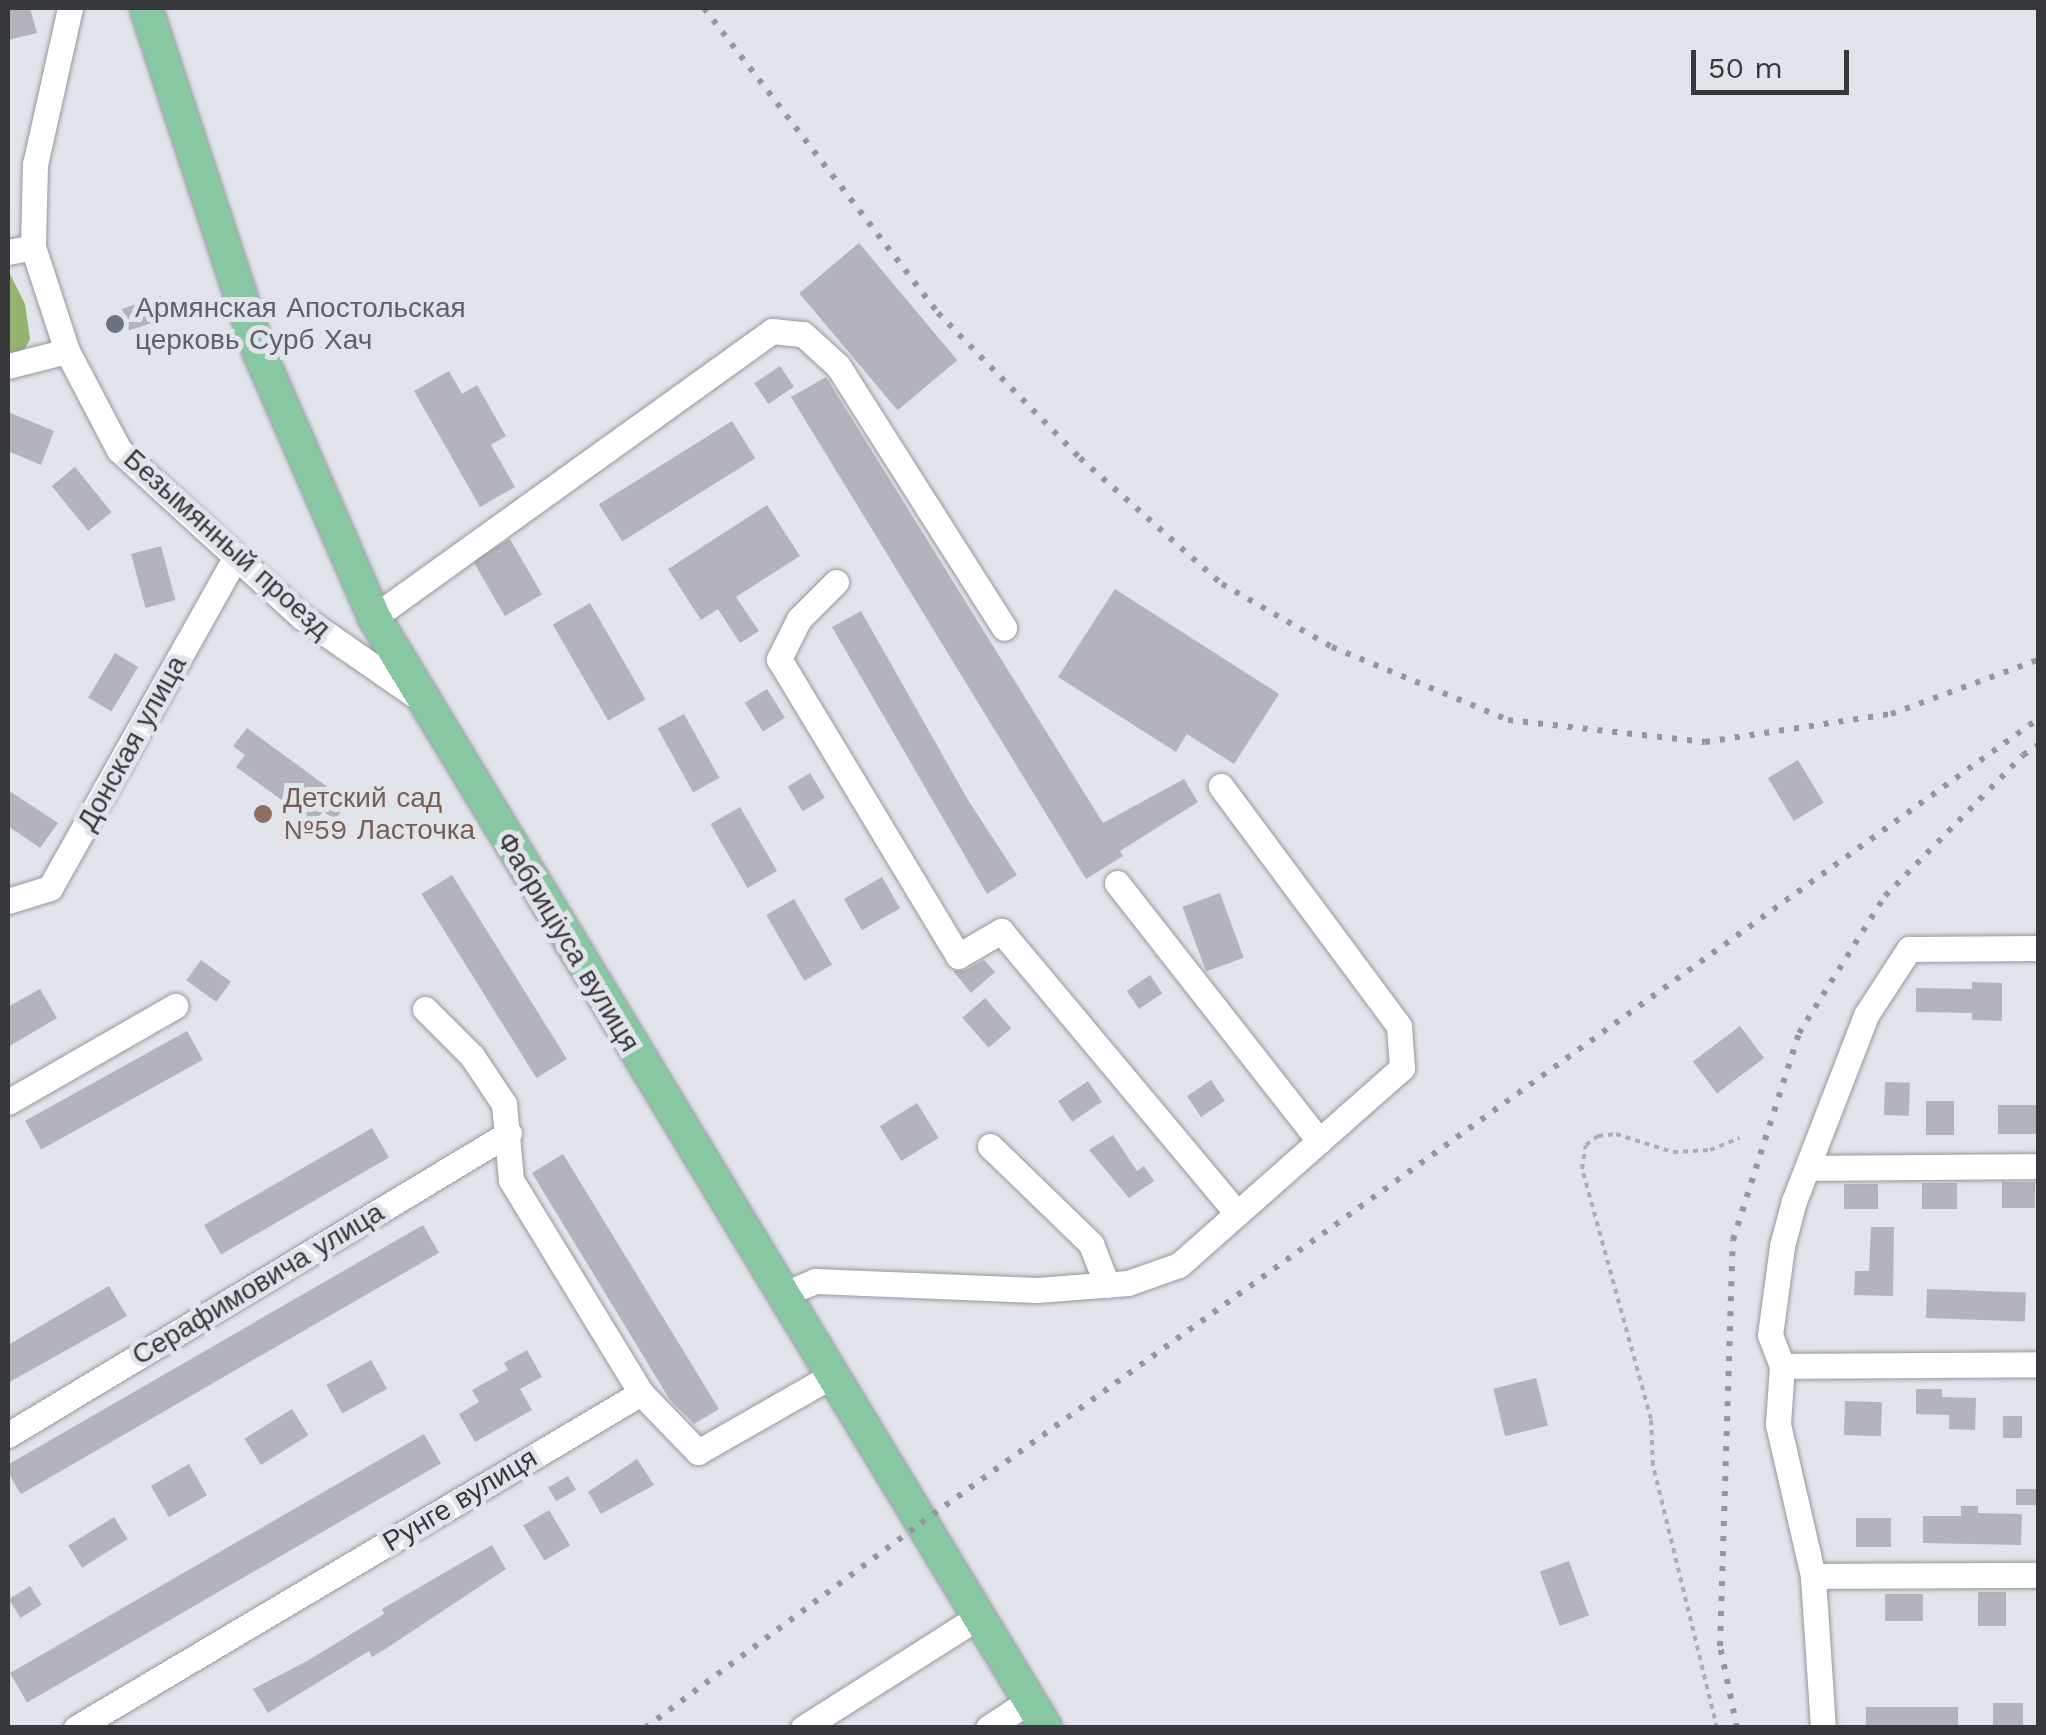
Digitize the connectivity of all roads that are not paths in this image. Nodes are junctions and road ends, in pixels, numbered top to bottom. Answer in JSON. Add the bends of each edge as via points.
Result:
{"nodes":[{"id":1,"x":70,"y":8,"type":"edge"},
{"id":2,"x":146,"y":8,"type":"edge"},
{"id":3,"x":20,"y":250,"type":"edge"},
{"id":4,"x":67,"y":350,"type":"junction"},
{"id":5,"x":8,"y":366,"type":"edge"},
{"id":6,"x":235,"y":558,"type":"junction"},
{"id":7,"x":836,"y":582,"type":"dead end"},
{"id":8,"x":374,"y":617,"type":"junction"},
{"id":9,"x":1004,"y":628,"type":"dead end"},
{"id":10,"x":419,"y":698,"type":"junction"},
{"id":11,"x":1221,"y":786,"type":"dead end"},
{"id":12,"x":1116,"y":883,"type":"dead end"},
{"id":13,"x":8,"y":901,"type":"edge"},
{"id":14,"x":2038,"y":948,"type":"edge"},
{"id":15,"x":175,"y":1006,"type":"dead end"},
{"id":16,"x":425,"y":1009,"type":"dead end"},
{"id":17,"x":8,"y":1102,"type":"edge"},
{"id":18,"x":509,"y":1132,"type":"junction"},
{"id":19,"x":1318,"y":1141,"type":"junction"},
{"id":20,"x":990,"y":1146,"type":"dead end"},
{"id":21,"x":2038,"y":1166,"type":"edge"},
{"id":22,"x":1810,"y":1168,"type":"junction"},
{"id":23,"x":1236,"y":1213,"type":"junction"},
{"id":24,"x":1107,"y":1284,"type":"junction"},
{"id":25,"x":782,"y":1295,"type":"junction"},
{"id":26,"x":2038,"y":1364,"type":"edge"},
{"id":27,"x":1782,"y":1366,"type":"junction"},
{"id":28,"x":832,"y":1376,"type":"junction"},
{"id":29,"x":640,"y":1394,"type":"junction"},
{"id":30,"x":8,"y":1435,"type":"edge"},
{"id":31,"x":2038,"y":1575,"type":"edge"},
{"id":32,"x":1813,"y":1576,"type":"junction"},
{"id":33,"x":978,"y":1617,"type":"junction"},
{"id":34,"x":1038,"y":1714,"type":"edge"},
{"id":35,"x":76,"y":1728,"type":"edge"},
{"id":36,"x":804,"y":1728,"type":"edge"},
{"id":37,"x":988,"y":1728,"type":"edge"},
{"id":38,"x":1822,"y":1728,"type":"edge"}],
"edges":[{"from":1,"to":3,"type":"street","name":"Безымянный проезд"},
{"from":2,"to":8,"type":"main road","name":"Фабриціуса вулиця","via":[[259,352]]},
{"from":3,"to":4,"type":"street","name":"Безымянный проезд"},
{"from":4,"to":5,"type":"street"},
{"from":4,"to":6,"type":"street","name":"Безымянный проезд","via":[[119,450]]},
{"from":6,"to":10,"type":"street","name":"Безымянный проезд","via":[[302,617]]},
{"from":6,"to":13,"type":"street","name":"Донская улица","via":[[50,888]]},
{"from":7,"to":23,"type":"street","via":[[799,619],[779,658],[958,956],[1002,930]]},
{"from":8,"to":9,"type":"street","via":[[772,331],[803,334],[838,366]]},
{"from":8,"to":10,"type":"main road","name":"Фабриціуса вулиця"},
{"from":10,"to":25,"type":"main road","name":"Фабриціуса вулиця"},
{"from":11,"to":19,"type":"street","via":[[1403,1035],[1402,1068]]},
{"from":12,"to":19,"type":"street"},
{"from":14,"to":22,"type":"street","via":[[1909,949],[1866,1015]]},
{"from":15,"to":17,"type":"street"},
{"from":16,"to":18,"type":"street","via":[[472,1056],[504,1104]]},
{"from":18,"to":29,"type":"street","via":[[511,1180]]},
{"from":18,"to":30,"type":"street","name":"Серафимовича улица"},
{"from":19,"to":23,"type":"street"},
{"from":20,"to":24,"type":"street","via":[[1091,1244]]},
{"from":21,"to":22,"type":"street"},
{"from":22,"to":27,"type":"street","via":[[1794,1201],[1776,1288],[1770,1336]]},
{"from":23,"to":24,"type":"street","via":[[1178,1264]]},
{"from":24,"to":25,"type":"street","via":[[1036,1290],[815,1282]]},
{"from":25,"to":28,"type":"main road","name":"Фабриціуса вулиця"},
{"from":26,"to":27,"type":"street"},
{"from":27,"to":32,"type":"street","via":[[1778,1424]]},
{"from":28,"to":29,"type":"street","via":[[698,1452]]},
{"from":28,"to":33,"type":"main road","name":"Фабриціуса вулиця"},
{"from":29,"to":35,"type":"street","name":"Рунге вулиця"},
{"from":31,"to":32,"type":"street"},
{"from":32,"to":38,"type":"street"},
{"from":33,"to":34,"type":"main road","name":"Фабриціуса вулиця"},
{"from":33,"to":36,"type":"street"},
{"from":34,"to":37,"type":"street"}]}
